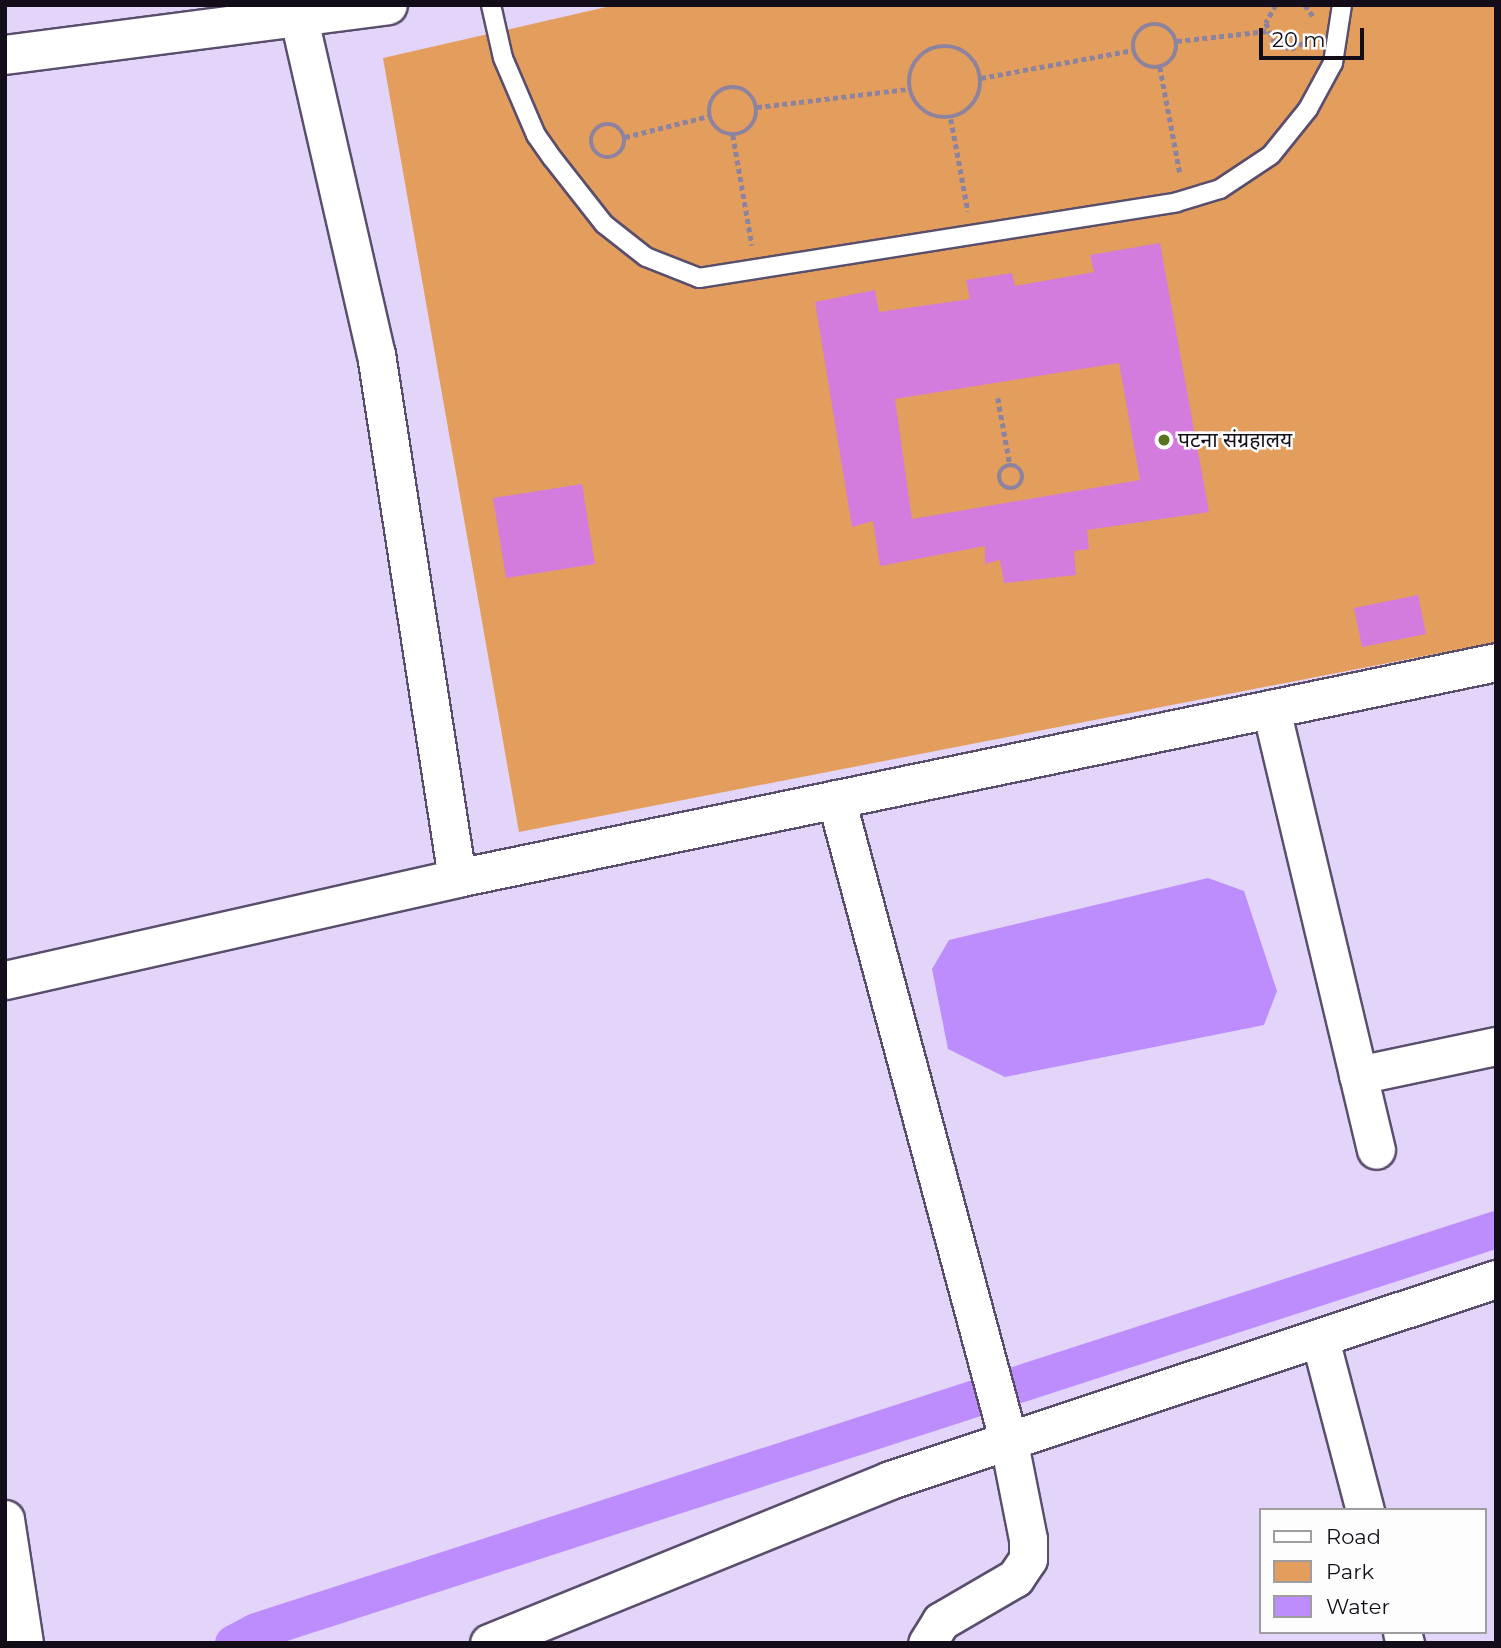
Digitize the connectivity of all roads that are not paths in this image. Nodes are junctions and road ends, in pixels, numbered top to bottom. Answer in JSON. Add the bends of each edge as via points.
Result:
{"nodes":[{"id":1,"x":388,"y":5,"type":"edge"},
{"id":2,"x":491,"y":5,"type":"edge"},
{"id":3,"x":1342,"y":5,"type":"edge"},
{"id":4,"x":299,"y":19,"type":"junction"},
{"id":5,"x":5,"y":55,"type":"edge"},
{"id":6,"x":1496,"y":663,"type":"edge"},
{"id":7,"x":1271,"y":709,"type":"junction"},
{"id":8,"x":836,"y":799,"type":"junction"},
{"id":9,"x":457,"y":878,"type":"junction"},
{"id":10,"x":5,"y":980,"type":"edge"},
{"id":11,"x":1496,"y":1046,"type":"edge"},
{"id":12,"x":1358,"y":1076,"type":"junction"},
{"id":13,"x":1376,"y":1150,"type":"dead end"},
{"id":14,"x":1496,"y":1279,"type":"edge"},
{"id":15,"x":1320,"y":1339,"type":"junction"},
{"id":16,"x":1005,"y":1432,"type":"junction"},
{"id":17,"x":1364,"y":1508,"type":"edge"},
{"id":18,"x":5,"y":1519,"type":"edge"},
{"id":19,"x":24,"y":1643,"type":"edge"},
{"id":20,"x":489,"y":1643,"type":"edge"},
{"id":21,"x":927,"y":1643,"type":"edge"}],
"edges":[{"from":1,"to":4,"type":"street"},
{"from":2,"to":3,"type":"lane","via":[[503,58],[536,135],[604,223],[646,257],[699,278],[1185,200],[1220,189],[1271,155],[1308,109],[1333,63]]},
{"from":4,"to":5,"type":"street"},
{"from":4,"to":9,"type":"street","via":[[376,354]]},
{"from":6,"to":7,"type":"street"},
{"from":7,"to":8,"type":"street"},
{"from":7,"to":12,"type":"street"},
{"from":8,"to":9,"type":"street"},
{"from":8,"to":16,"type":"street"},
{"from":9,"to":10,"type":"street"},
{"from":11,"to":12,"type":"street"},
{"from":12,"to":13,"type":"street"},
{"from":14,"to":15,"type":"street"},
{"from":15,"to":16,"type":"street"},
{"from":15,"to":17,"type":"street"},
{"from":16,"to":20,"type":"street"},
{"from":16,"to":21,"type":"street","via":[[1028,1539],[1028,1559],[1016,1578],[941,1621]]},
{"from":18,"to":19,"type":"street"}]}
